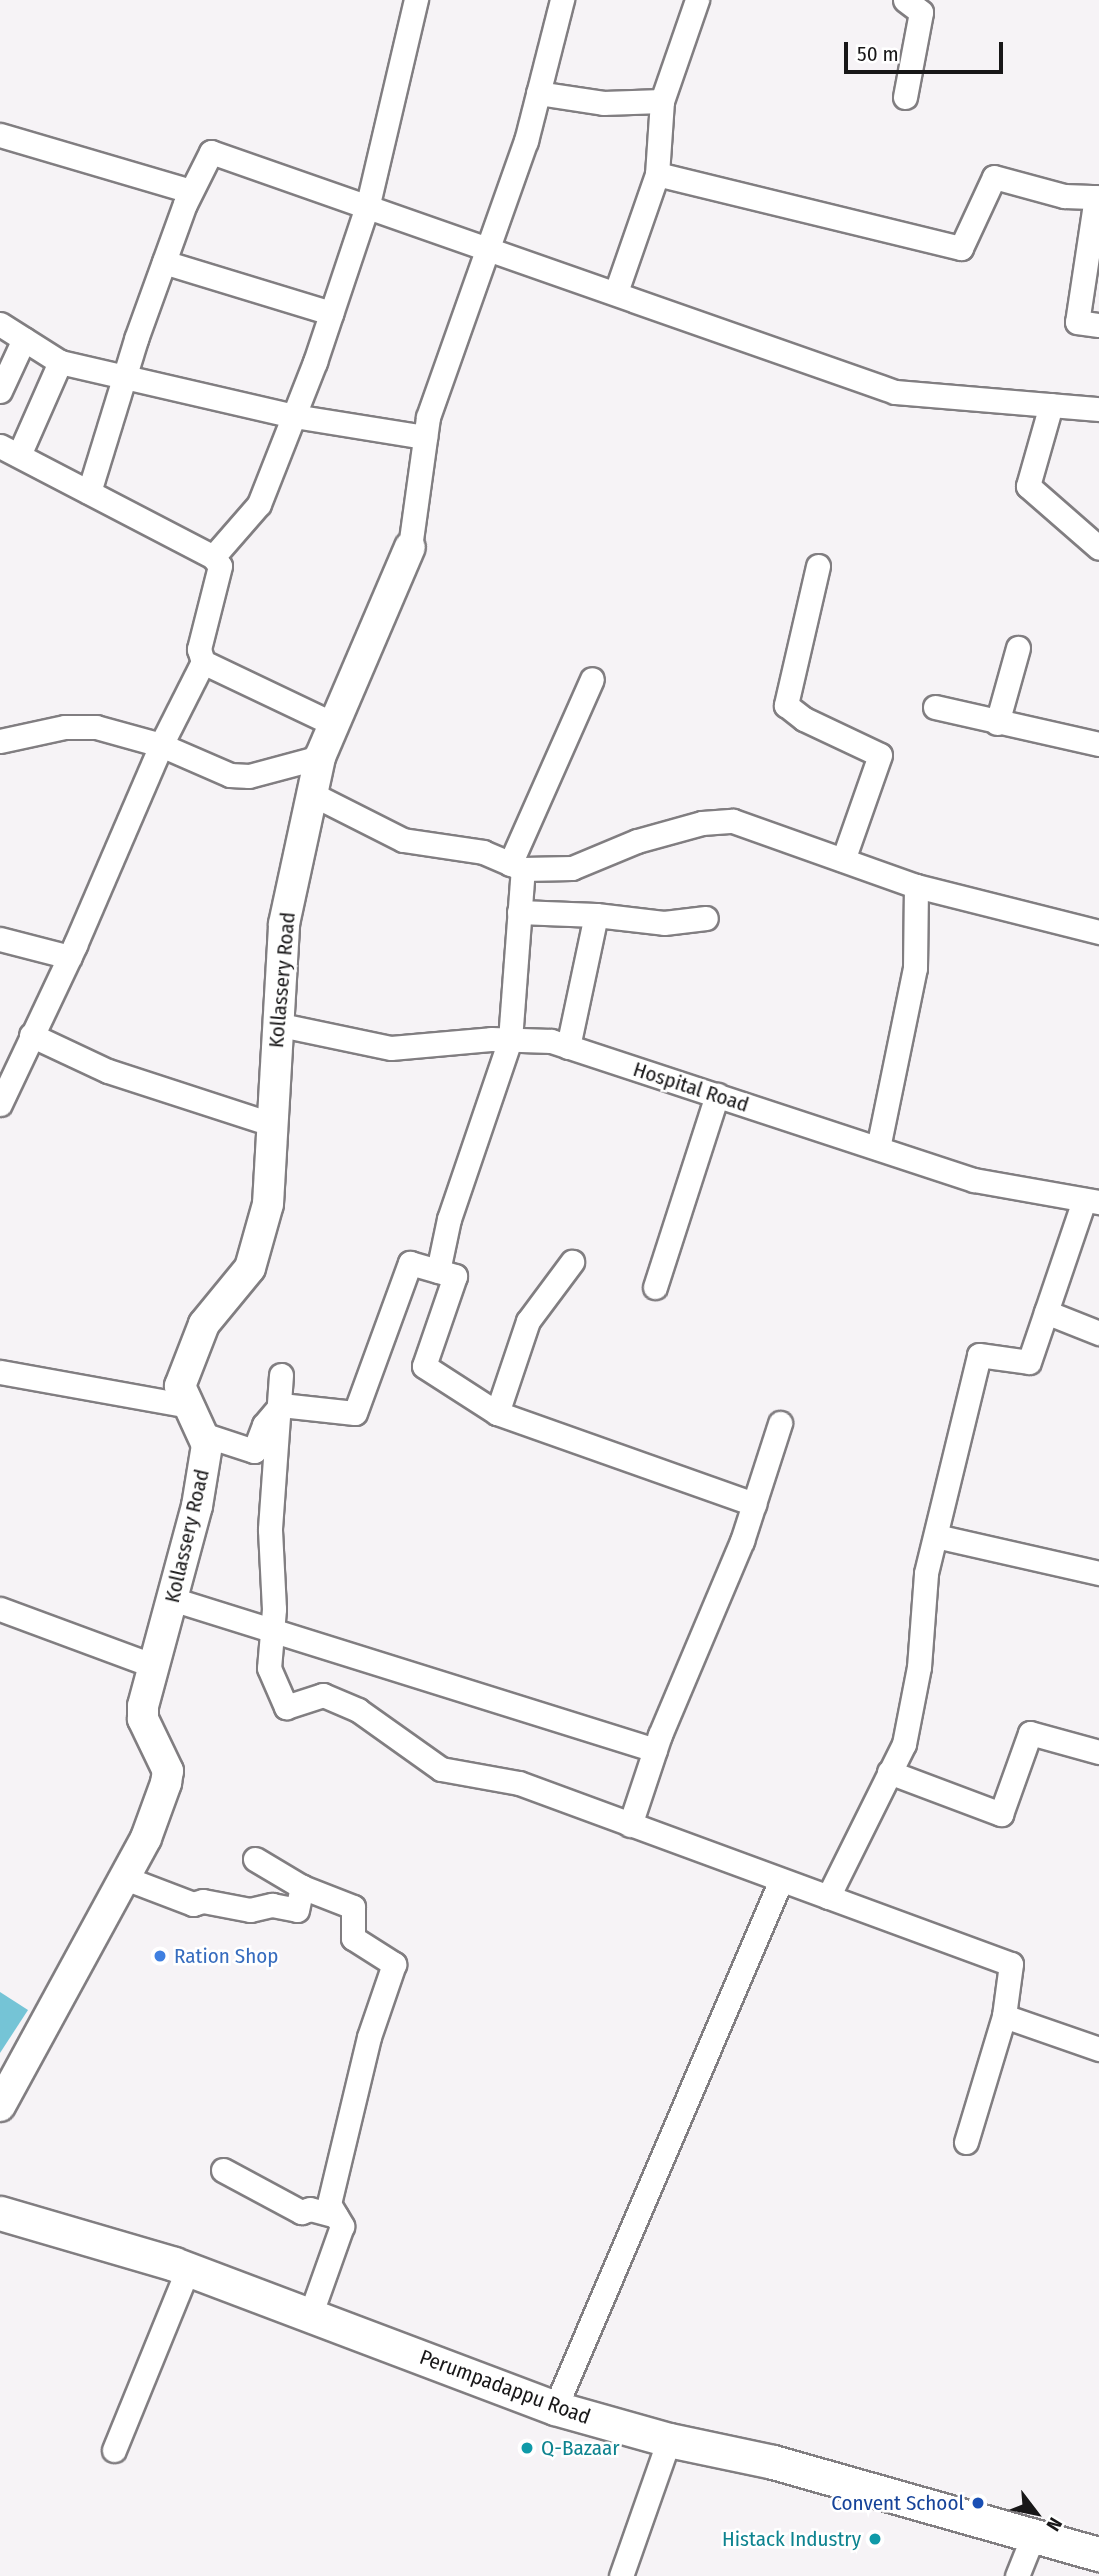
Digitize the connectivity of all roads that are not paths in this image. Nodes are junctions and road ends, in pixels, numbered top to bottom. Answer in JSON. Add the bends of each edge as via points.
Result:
{"nodes":[{"id":1,"x":416,"y":0,"type":"edge"},
{"id":2,"x":562,"y":0,"type":"edge"},
{"id":3,"x":697,"y":0,"type":"edge"},
{"id":4,"x":905,"y":0,"type":"edge"},
{"id":5,"x":538,"y":93,"type":"junction"},
{"id":6,"x":905,"y":97,"type":"dead end"},
{"id":7,"x":662,"y":101,"type":"junction"},
{"id":8,"x":0,"y":135,"type":"edge"},
{"id":9,"x":657,"y":174,"type":"junction"},
{"id":10,"x":190,"y":191,"type":"junction"},
{"id":11,"x":1098,"y":197,"type":"edge"},
{"id":12,"x":368,"y":204,"type":"junction"},
{"id":13,"x":488,"y":246,"type":"junction"},
{"id":14,"x":164,"y":262,"type":"junction"},
{"id":15,"x":617,"y":292,"type":"junction"},
{"id":16,"x":331,"y":313,"type":"junction"},
{"id":17,"x":0,"y":324,"type":"edge"},
{"id":18,"x":1099,"y":325,"type":"edge"},
{"id":19,"x":24,"y":339,"type":"junction"},
{"id":20,"x":60,"y":362,"type":"junction"},
{"id":21,"x":125,"y":376,"type":"junction"},
{"id":22,"x":0,"y":391,"type":"edge"},
{"id":23,"x":1051,"y":405,"type":"junction"},
{"id":24,"x":1099,"y":409,"type":"edge"},
{"id":25,"x":294,"y":415,"type":"junction"},
{"id":26,"x":425,"y":437,"type":"junction"},
{"id":27,"x":10,"y":450,"type":"edge"},
{"id":28,"x":89,"y":492,"type":"junction"},
{"id":29,"x":410,"y":547,"type":"joint"},
{"id":30,"x":1099,"y":548,"type":"edge"},
{"id":31,"x":213,"y":557,"type":"junction"},
{"id":32,"x":818,"y":566,"type":"dead end"},
{"id":33,"x":1018,"y":648,"type":"dead end"},
{"id":34,"x":203,"y":662,"type":"junction"},
{"id":35,"x":592,"y":679,"type":"dead end"},
{"id":36,"x":935,"y":707,"type":"dead end"},
{"id":37,"x":997,"y":723,"type":"junction"},
{"id":38,"x":333,"y":724,"type":"junction"},
{"id":39,"x":0,"y":741,"type":"edge"},
{"id":40,"x":1099,"y":744,"type":"edge"},
{"id":41,"x":160,"y":745,"type":"junction"},
{"id":42,"x":320,"y":757,"type":"junction"},
{"id":43,"x":312,"y":794,"type":"junction"},
{"id":44,"x":843,"y":860,"type":"junction"},
{"id":45,"x":517,"y":866,"type":"junction"},
{"id":46,"x":916,"y":886,"type":"junction"},
{"id":47,"x":519,"y":912,"type":"junction"},
{"id":48,"x":596,"y":915,"type":"junction"},
{"id":49,"x":706,"y":918,"type":"dead end"},
{"id":50,"x":1099,"y":932,"type":"edge"},
{"id":51,"x":0,"y":939,"type":"edge"},
{"id":52,"x":69,"y":957,"type":"junction"},
{"id":53,"x":276,"y":1024,"type":"junction"},
{"id":54,"x":31,"y":1035,"type":"junction"},
{"id":55,"x":510,"y":1040,"type":"junction"},
{"id":56,"x":568,"y":1047,"type":"junction"},
{"id":57,"x":5,"y":1075,"type":"edge"},
{"id":58,"x":717,"y":1095,"type":"junction"},
{"id":59,"x":0,"y":1104,"type":"edge"},
{"id":60,"x":271,"y":1124,"type":"junction"},
{"id":61,"x":877,"y":1148,"type":"junction"},
{"id":62,"x":1092,"y":1201,"type":"edge"},
{"id":63,"x":572,"y":1262,"type":"dead end"},
{"id":64,"x":438,"y":1271,"type":"junction"},
{"id":65,"x":655,"y":1287,"type":"dead end"},
{"id":66,"x":1046,"y":1312,"type":"junction"},
{"id":67,"x":1099,"y":1333,"type":"edge"},
{"id":68,"x":0,"y":1373,"type":"edge"},
{"id":69,"x":281,"y":1376,"type":"dead end"},
{"id":70,"x":281,"y":1405,"type":"junction"},
{"id":71,"x":189,"y":1406,"type":"junction"},
{"id":72,"x":497,"y":1413,"type":"junction"},
{"id":73,"x":780,"y":1423,"type":"dead end"},
{"id":74,"x":202,"y":1434,"type":"junction"},
{"id":75,"x":754,"y":1504,"type":"junction"},
{"id":76,"x":936,"y":1536,"type":"junction"},
{"id":77,"x":1099,"y":1573,"type":"edge"},
{"id":78,"x":172,"y":1599,"type":"junction"},
{"id":79,"x":0,"y":1609,"type":"edge"},
{"id":80,"x":271,"y":1630,"type":"junction"},
{"id":81,"x":154,"y":1666,"type":"junction"},
{"id":82,"x":655,"y":1750,"type":"junction"},
{"id":83,"x":1099,"y":1752,"type":"edge"},
{"id":84,"x":889,"y":1772,"type":"junction"},
{"id":85,"x":630,"y":1825,"type":"junction"},
{"id":86,"x":255,"y":1859,"type":"dead end"},
{"id":87,"x":125,"y":1878,"type":"junction"},
{"id":88,"x":781,"y":1880,"type":"junction"},
{"id":89,"x":302,"y":1887,"type":"junction"},
{"id":90,"x":828,"y":1897,"type":"junction"},
{"id":91,"x":1004,"y":2016,"type":"junction"},
{"id":92,"x":1099,"y":2049,"type":"edge"},
{"id":93,"x":0,"y":2106,"type":"edge"},
{"id":94,"x":966,"y":2141,"type":"dead end"},
{"id":95,"x":223,"y":2170,"type":"dead end"},
{"id":96,"x":0,"y":2213,"type":"edge"},
{"id":97,"x":336,"y":2216,"type":"junction"},
{"id":98,"x":188,"y":2269,"type":"junction"},
{"id":99,"x":310,"y":2316,"type":"junction"},
{"id":100,"x":555,"y":2408,"type":"junction"},
{"id":101,"x":668,"y":2440,"type":"junction"},
{"id":102,"x":114,"y":2450,"type":"dead end"},
{"id":103,"x":1033,"y":2536,"type":"junction"},
{"id":104,"x":1099,"y":2554,"type":"edge"},
{"id":105,"x":621,"y":2576,"type":"edge"},
{"id":106,"x":1017,"y":2576,"type":"edge"}],
"edges":[{"from":1,"to":12,"type":"street"},
{"from":2,"to":5,"type":"street"},
{"from":3,"to":7,"type":"street"},
{"from":4,"to":6,"type":"street","via":[[920,12]]},
{"from":5,"to":7,"type":"street","via":[[603,103]]},
{"from":5,"to":13,"type":"street"},
{"from":7,"to":9,"type":"street"},
{"from":8,"to":10,"type":"street"},
{"from":9,"to":11,"type":"street","via":[[961,248],[994,177],[1064,196]]},
{"from":9,"to":15,"type":"street"},
{"from":10,"to":12,"type":"street","via":[[211,152]]},
{"from":10,"to":14,"type":"street"},
{"from":11,"to":18,"type":"street","via":[[1077,322]]},
{"from":12,"to":13,"type":"street"},
{"from":12,"to":16,"type":"street"},
{"from":13,"to":15,"type":"street"},
{"from":13,"to":26,"type":"street"},
{"from":14,"to":16,"type":"street"},
{"from":14,"to":21,"type":"street"},
{"from":15,"to":23,"type":"street","via":[[895,392]]},
{"from":16,"to":25,"type":"street"},
{"from":17,"to":19,"type":"street"},
{"from":19,"to":20,"type":"street"},
{"from":19,"to":22,"type":"street"},
{"from":20,"to":21,"type":"street"},
{"from":20,"to":27,"type":"street"},
{"from":21,"to":25,"type":"street"},
{"from":21,"to":28,"type":"street"},
{"from":23,"to":24,"type":"street"},
{"from":23,"to":30,"type":"street","via":[[1028,486]]},
{"from":25,"to":26,"type":"street"},
{"from":25,"to":31,"type":"street","via":[[259,504]]},
{"from":26,"to":29,"type":"street"},
{"from":27,"to":28,"type":"street"},
{"from":28,"to":31,"type":"street"},
{"from":29,"to":38,"type":"street","name":"Kollassery Road"},
{"from":31,"to":34,"type":"street","via":[[220,566],[200,643]]},
{"from":32,"to":44,"type":"street","via":[[786,705],[804,719],[880,755]]},
{"from":33,"to":37,"type":"street"},
{"from":34,"to":38,"type":"street"},
{"from":34,"to":41,"type":"street"},
{"from":35,"to":45,"type":"street"},
{"from":36,"to":37,"type":"street"},
{"from":37,"to":40,"type":"street"},
{"from":38,"to":42,"type":"street","name":"Kollassery Road"},
{"from":39,"to":41,"type":"street","via":[[65,727],[96,727]]},
{"from":41,"to":42,"type":"street","via":[[230,775],[249,776]]},
{"from":41,"to":52,"type":"street"},
{"from":42,"to":43,"type":"street","name":"Kollassery Road"},
{"from":43,"to":45,"type":"street","via":[[403,840],[483,852]]},
{"from":43,"to":53,"type":"street","name":"Kollassery Road","via":[[284,924]]},
{"from":44,"to":45,"type":"street","via":[[733,821],[702,823],[637,841],[572,868]]},
{"from":44,"to":46,"type":"street"},
{"from":45,"to":47,"type":"street"},
{"from":46,"to":50,"type":"street"},
{"from":46,"to":61,"type":"street","via":[[915,968]]},
{"from":47,"to":48,"type":"street"},
{"from":47,"to":55,"type":"street"},
{"from":48,"to":49,"type":"street","via":[[664,923]]},
{"from":48,"to":56,"type":"street"},
{"from":51,"to":52,"type":"street"},
{"from":52,"to":54,"type":"street"},
{"from":53,"to":55,"type":"street","name":"Hospital Road","via":[[391,1048]]},
{"from":53,"to":60,"type":"street","name":"Kollassery Road"},
{"from":54,"to":57,"type":"street"},
{"from":54,"to":60,"type":"street","via":[[108,1071]]},
{"from":55,"to":56,"type":"street","name":"Hospital Road","via":[[551,1041]]},
{"from":55,"to":64,"type":"street","via":[[449,1219]]},
{"from":56,"to":58,"type":"street","name":"Hospital Road"},
{"from":57,"to":59,"type":"street"},
{"from":58,"to":61,"type":"street","name":"Hospital Road"},
{"from":58,"to":65,"type":"street"},
{"from":60,"to":71,"type":"street","name":"Kollassery Road","via":[[268,1204],[250,1268],[204,1324],[180,1386]]},
{"from":61,"to":62,"type":"street","name":"Hospital Road","via":[[974,1180]]},
{"from":62,"to":66,"type":"street"},
{"from":63,"to":72,"type":"street","via":[[528,1321]]},
{"from":64,"to":70,"type":"street","via":[[410,1263],[355,1413]]},
{"from":64,"to":72,"type":"street","via":[[456,1276],[424,1366]]},
{"from":66,"to":67,"type":"street"},
{"from":66,"to":76,"type":"street","via":[[1029,1362],[979,1355]]},
{"from":68,"to":71,"type":"street"},
{"from":69,"to":70,"type":"street"},
{"from":70,"to":74,"type":"street","via":[[264,1425],[254,1451]]},
{"from":70,"to":80,"type":"street","via":[[270,1530]]},
{"from":71,"to":74,"type":"street","name":"Kollassery Road"},
{"from":72,"to":75,"type":"street"},
{"from":73,"to":75,"type":"street"},
{"from":74,"to":78,"type":"street","name":"Kollassery Road","via":[[207,1445],[197,1506]]},
{"from":75,"to":82,"type":"street"},
{"from":76,"to":77,"type":"street"},
{"from":76,"to":84,"type":"street","via":[[926,1573],[919,1667],[909,1719],[904,1744]]},
{"from":78,"to":80,"type":"street"},
{"from":78,"to":81,"type":"street","name":"Kollassery Road"},
{"from":79,"to":81,"type":"street"},
{"from":80,"to":82,"type":"street"},
{"from":80,"to":85,"type":"street","via":[[269,1668],[286,1707],[323,1695],[358,1710],[441,1769],[519,1783]]},
{"from":81,"to":87,"type":"street","name":"Kollassery Road","via":[[143,1719],[168,1771],[146,1838]]},
{"from":82,"to":85,"type":"street"},
{"from":83,"to":84,"type":"street","via":[[1030,1733],[1002,1814]]},
{"from":84,"to":90,"type":"street"},
{"from":85,"to":88,"type":"street"},
{"from":86,"to":89,"type":"street"},
{"from":87,"to":89,"type":"street","via":[[193,1904],[203,1901],[250,1910],[272,1905],[297,1910]]},
{"from":87,"to":93,"type":"street","name":"Kollassery Road"},
{"from":88,"to":90,"type":"street"},
{"from":88,"to":100,"type":"street"},
{"from":89,"to":97,"type":"street","via":[[353,1907],[353,1938],[394,1964],[369,2037],[329,2204]]},
{"from":90,"to":91,"type":"street","via":[[1011,1964]]},
{"from":91,"to":92,"type":"street"},
{"from":91,"to":94,"type":"street"},
{"from":95,"to":97,"type":"street","via":[[301,2212],[310,2209]]},
{"from":96,"to":98,"type":"main road","name":"Perumpadappu Road"},
{"from":97,"to":99,"type":"street","via":[[342,2226]]},
{"from":98,"to":99,"type":"main road","name":"Perumpadappu Road"},
{"from":98,"to":102,"type":"street"},
{"from":99,"to":100,"type":"main road","name":"Perumpadappu Road"},
{"from":100,"to":101,"type":"main road","name":"Perumpadappu Road"},
{"from":101,"to":103,"type":"main road","name":"Perumpadappu Road","via":[[773,2462]]},
{"from":101,"to":105,"type":"street"},
{"from":103,"to":104,"type":"main road","name":"Perumpadappu Road"},
{"from":103,"to":106,"type":"street"}]}
